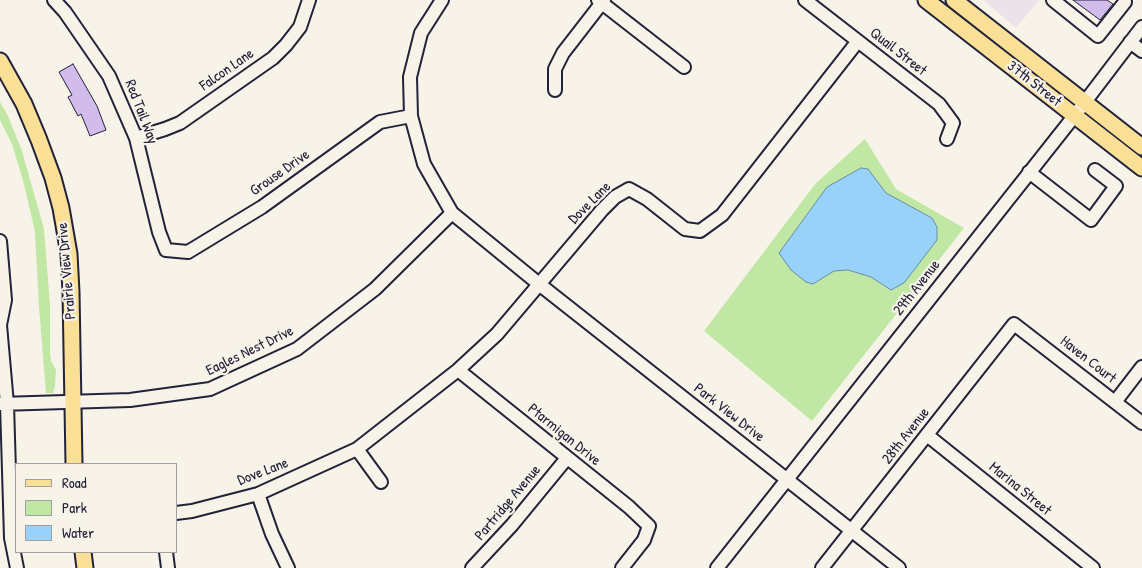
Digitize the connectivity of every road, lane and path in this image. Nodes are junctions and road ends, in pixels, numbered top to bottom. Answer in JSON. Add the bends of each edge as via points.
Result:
{"nodes":[{"id":1,"x":54,"y":0,"type":"edge"},
{"id":2,"x":309,"y":0,"type":"edge"},
{"id":3,"x":442,"y":0,"type":"edge"},
{"id":4,"x":805,"y":0,"type":"edge"},
{"id":5,"x":926,"y":0,"type":"edge"},
{"id":6,"x":954,"y":0,"type":"edge"},
{"id":7,"x":1053,"y":0,"type":"edge"},
{"id":8,"x":601,"y":1,"type":"edge"},
{"id":9,"x":1125,"y":2,"type":"dead end"},
{"id":10,"x":1142,"y":27,"type":"edge"},
{"id":11,"x":858,"y":41,"type":"junction"},
{"id":12,"x":1130,"y":42,"type":"junction"},
{"id":13,"x":1142,"y":51,"type":"edge"},
{"id":14,"x":0,"y":61,"type":"edge"},
{"id":15,"x":684,"y":67,"type":"dead end"},
{"id":16,"x":555,"y":90,"type":"dead end"},
{"id":17,"x":1085,"y":101,"type":"junction"},
{"id":18,"x":1075,"y":115,"type":"junction"},
{"id":19,"x":411,"y":116,"type":"junction"},
{"id":20,"x":136,"y":138,"type":"junction"},
{"id":21,"x":947,"y":139,"type":"dead end"},
{"id":22,"x":1142,"y":147,"type":"edge"},
{"id":23,"x":1142,"y":168,"type":"edge"},
{"id":24,"x":1095,"y":170,"type":"dead end"},
{"id":25,"x":1030,"y":172,"type":"junction"},
{"id":26,"x":452,"y":213,"type":"junction"},
{"id":27,"x":0,"y":241,"type":"edge"},
{"id":28,"x":166,"y":250,"type":"joint"},
{"id":29,"x":539,"y":284,"type":"junction"},
{"id":30,"x":1014,"y":324,"type":"joint"},
{"id":31,"x":0,"y":325,"type":"edge"},
{"id":32,"x":1142,"y":367,"type":"edge"},
{"id":33,"x":458,"y":370,"type":"junction"},
{"id":34,"x":74,"y":401,"type":"junction"},
{"id":35,"x":1115,"y":402,"type":"junction"},
{"id":36,"x":4,"y":404,"type":"edge"},
{"id":37,"x":1142,"y":423,"type":"edge"},
{"id":38,"x":927,"y":435,"type":"junction"},
{"id":39,"x":357,"y":449,"type":"junction"},
{"id":40,"x":567,"y":458,"type":"junction"},
{"id":41,"x":74,"y":463,"type":"edge"},
{"id":42,"x":788,"y":479,"type":"junction"},
{"id":43,"x":381,"y":482,"type":"dead end"},
{"id":44,"x":258,"y":494,"type":"junction"},
{"id":45,"x":178,"y":513,"type":"edge"},
{"id":46,"x":852,"y":530,"type":"junction"},
{"id":47,"x":6,"y":544,"type":"edge"},
{"id":48,"x":83,"y":553,"type":"edge"},
{"id":49,"x":166,"y":553,"type":"edge"},
{"id":50,"x":17,"y":568,"type":"edge"},
{"id":51,"x":85,"y":568,"type":"edge"},
{"id":52,"x":168,"y":568,"type":"edge"},
{"id":53,"x":288,"y":568,"type":"edge"},
{"id":54,"x":472,"y":568,"type":"edge"},
{"id":55,"x":622,"y":568,"type":"edge"},
{"id":56,"x":717,"y":568,"type":"edge"},
{"id":57,"x":822,"y":568,"type":"edge"},
{"id":58,"x":900,"y":568,"type":"edge"},
{"id":59,"x":1092,"y":568,"type":"edge"}],
"edges":[{"from":1,"to":20,"type":"street","name":"Red Tail Way","via":[[109,76]]},
{"from":2,"to":20,"type":"street","name":"Falcon Lane","via":[[300,27],[273,58],[180,123]]},
{"from":3,"to":19,"type":"street","via":[[421,33],[410,77]]},
{"from":4,"to":11,"type":"street","name":"Quail Street"},
{"from":5,"to":18,"type":"main road","name":"37th Street"},
{"from":6,"to":17,"type":"main road","name":"37th Street"},
{"from":7,"to":9,"type":"street","via":[[1098,36]]},
{"from":8,"to":15,"type":"street"},
{"from":8,"to":16,"type":"street","via":[[555,68]]},
{"from":10,"to":12,"type":"street","name":"29th Avenue"},
{"from":11,"to":21,"type":"street","name":"Quail Street","via":[[939,104],[953,123]]},
{"from":11,"to":29,"type":"street","name":"Dove Lane","via":[[722,215],[700,231],[685,229],[629,189],[602,210]]},
{"from":12,"to":13,"type":"street"},
{"from":12,"to":17,"type":"street","name":"29th Avenue"},
{"from":14,"to":34,"type":"main road","name":"Prairie View Drive","via":[[40,140],[61,208],[72,292]]},
{"from":17,"to":18,"type":"street","name":"29th Avenue"},
{"from":17,"to":22,"type":"main road","name":"37th Street"},
{"from":18,"to":23,"type":"main road","name":"37th Street"},
{"from":18,"to":25,"type":"street","name":"29th Avenue"},
{"from":19,"to":26,"type":"street","via":[[424,164]]},
{"from":19,"to":28,"type":"street","name":"Grouse Drive","via":[[380,122],[262,207],[188,252]]},
{"from":20,"to":28,"type":"street","name":"Red Tail Way"},
{"from":24,"to":25,"type":"street","via":[[1116,186],[1091,220]]},
{"from":25,"to":42,"type":"street","name":"29th Avenue"},
{"from":26,"to":29,"type":"street","name":"Park View Drive"},
{"from":26,"to":34,"type":"street","name":"Eagles Nest Drive","via":[[375,290],[297,349],[210,389],[130,400]]},
{"from":27,"to":31,"type":"street","via":[[5,300]]},
{"from":29,"to":33,"type":"street","name":"Dove Lane","via":[[497,334]]},
{"from":29,"to":42,"type":"street","name":"Park View Drive"},
{"from":30,"to":35,"type":"street","name":"Haven Court"},
{"from":30,"to":38,"type":"street","name":"28th Avenue"},
{"from":31,"to":36,"type":"street"},
{"from":32,"to":35,"type":"street"},
{"from":33,"to":39,"type":"street","name":"Dove Lane"},
{"from":33,"to":40,"type":"street","name":"Ptarmigan Drive"},
{"from":34,"to":36,"type":"street","name":"Eagles Nest Drive"},
{"from":34,"to":41,"type":"main road","name":"Prairie View Drive"},
{"from":35,"to":37,"type":"street","name":"Haven Court"},
{"from":36,"to":47,"type":"street"},
{"from":38,"to":46,"type":"street","name":"28th Avenue"},
{"from":38,"to":59,"type":"street","name":"Marina Street"},
{"from":39,"to":43,"type":"street"},
{"from":39,"to":44,"type":"street","name":"Dove Lane"},
{"from":40,"to":54,"type":"street","name":"Partridge Avenue"},
{"from":40,"to":55,"type":"street","name":"Ptarmigan Drive","via":[[649,526],[644,540]]},
{"from":42,"to":46,"type":"street","name":"Park View Drive"},
{"from":42,"to":56,"type":"street","name":"29th Avenue"},
{"from":44,"to":45,"type":"street","name":"Dove Lane"},
{"from":44,"to":53,"type":"street"},
{"from":46,"to":57,"type":"street","name":"28th Avenue"},
{"from":46,"to":58,"type":"street","name":"Park View Drive"},
{"from":47,"to":50,"type":"street"},
{"from":48,"to":51,"type":"main road"},
{"from":49,"to":52,"type":"street"}]}
